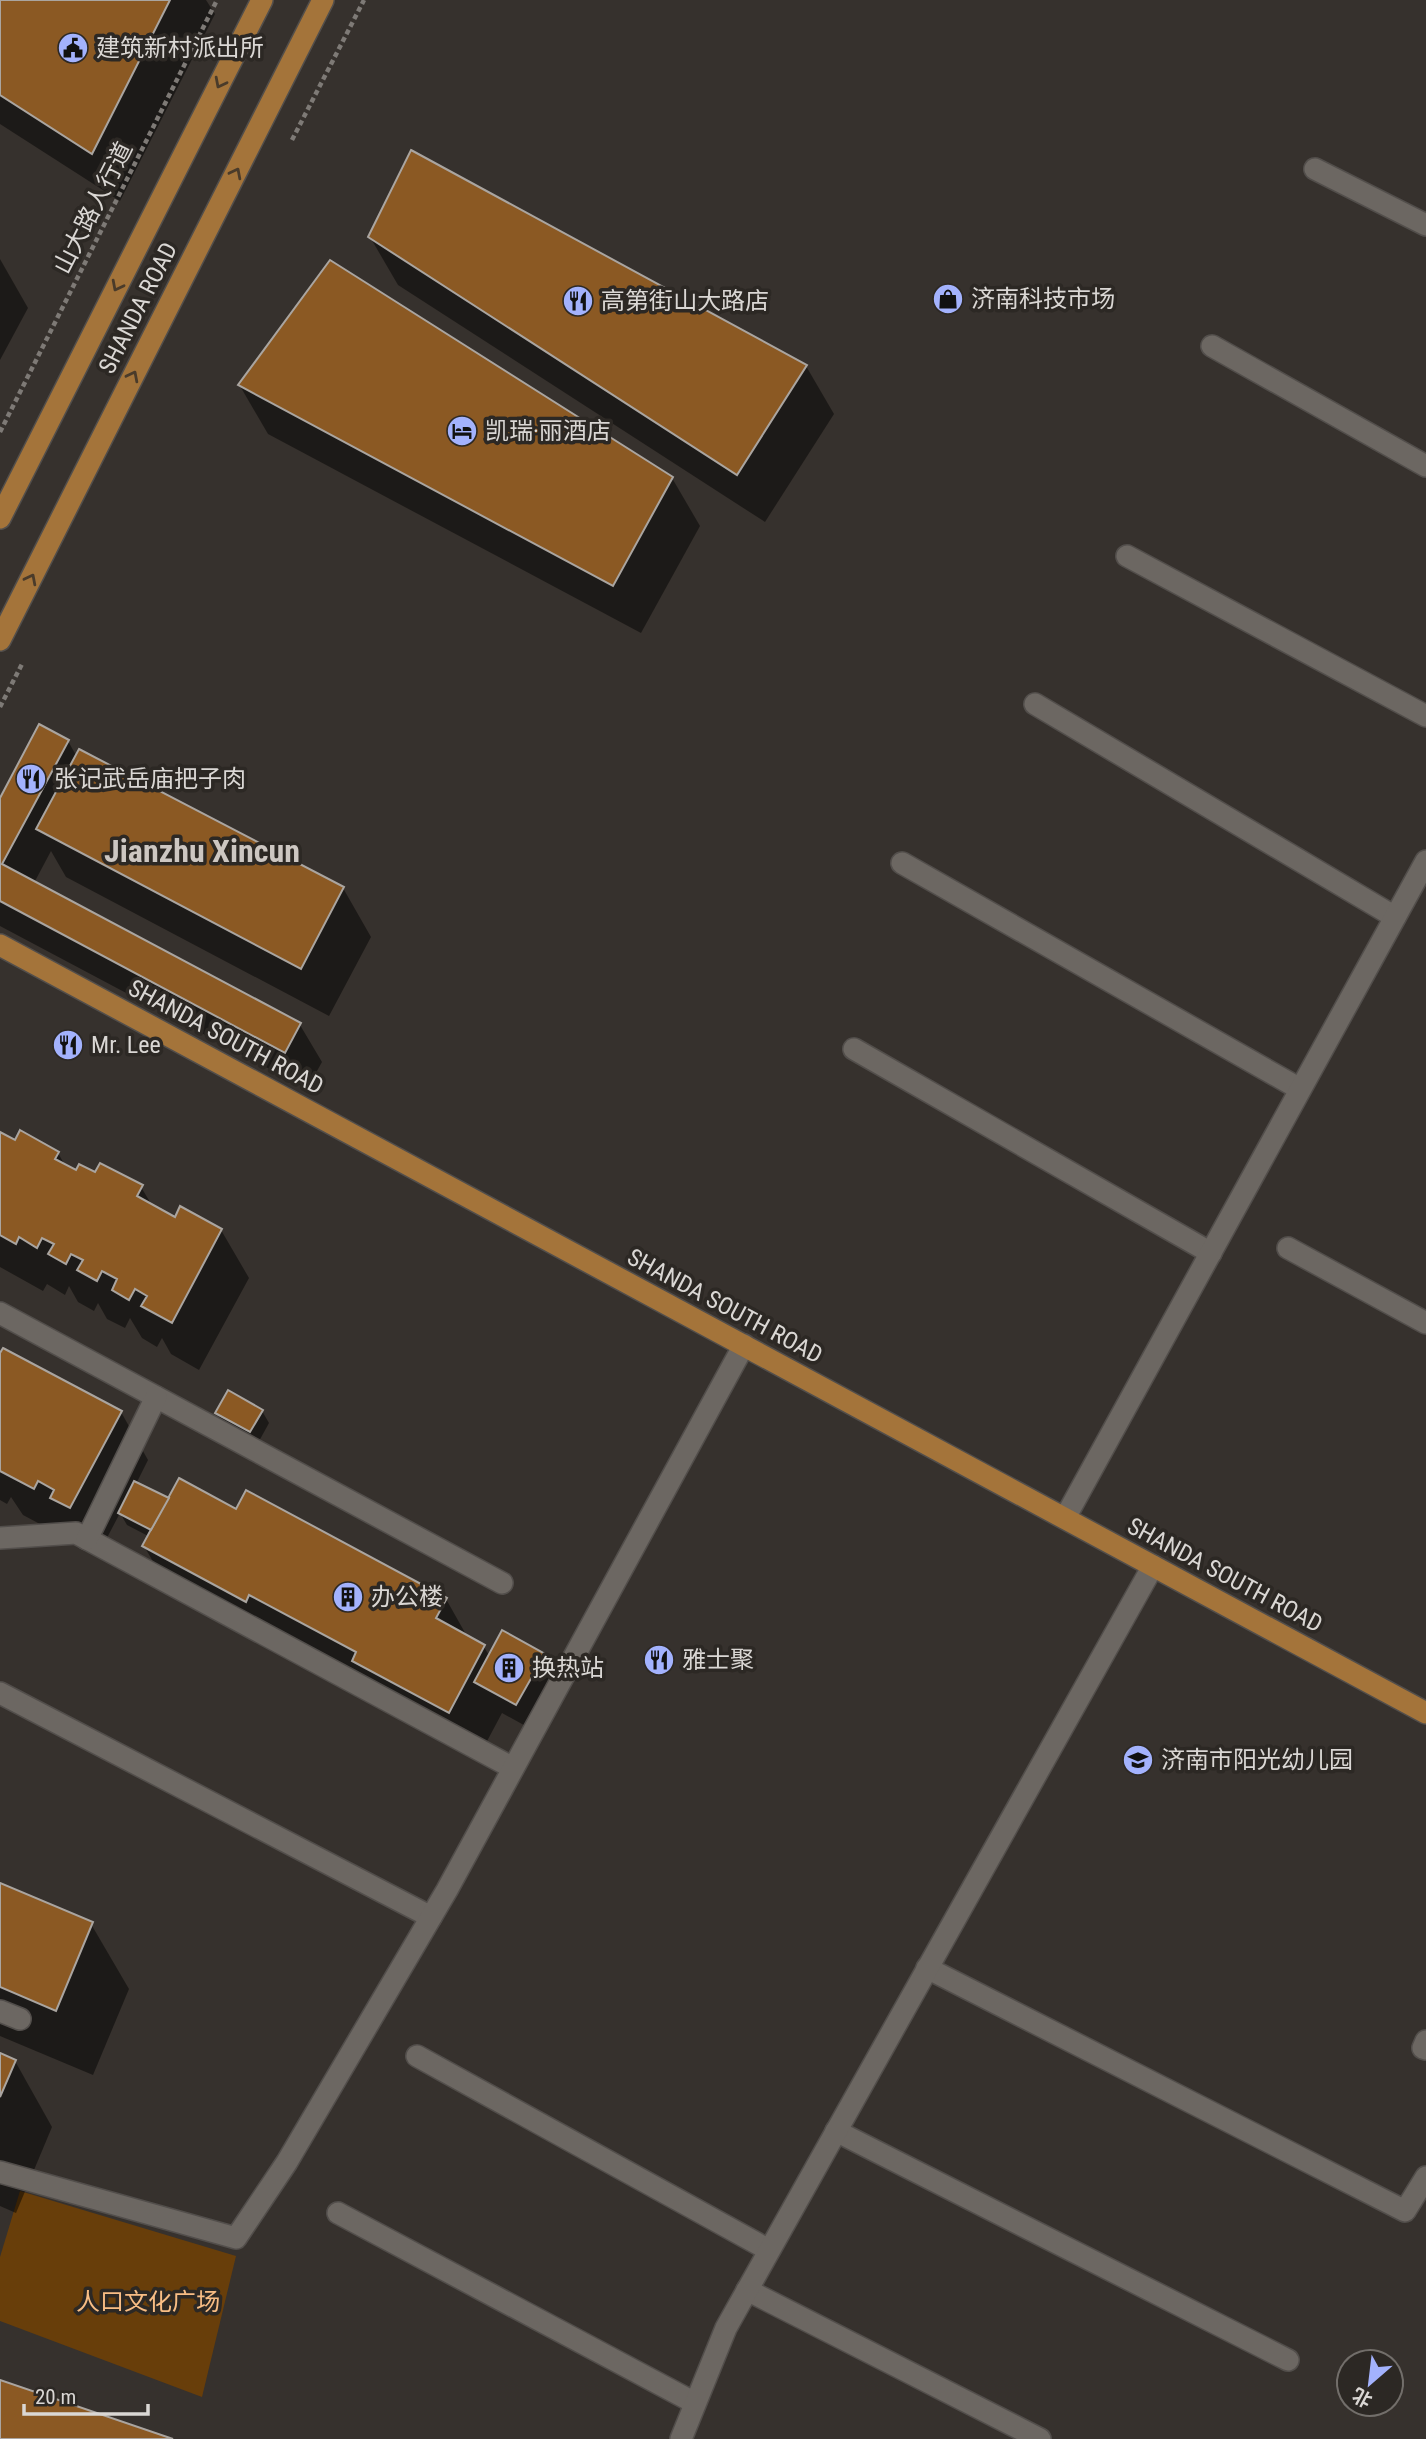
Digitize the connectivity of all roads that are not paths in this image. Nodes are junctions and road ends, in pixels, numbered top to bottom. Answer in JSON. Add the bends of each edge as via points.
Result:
{"nodes":[{"id":1,"x":262,"y":0,"type":"edge"},
{"id":2,"x":323,"y":0,"type":"edge"},
{"id":3,"x":1315,"y":169,"type":"dead end"},
{"id":4,"x":1426,"y":225,"type":"edge"},
{"id":5,"x":1212,"y":346,"type":"dead end"},
{"id":6,"x":1426,"y":466,"type":"edge"},
{"id":7,"x":0,"y":517,"type":"edge"},
{"id":8,"x":1127,"y":556,"type":"dead end"},
{"id":9,"x":0,"y":640,"type":"edge"},
{"id":10,"x":1035,"y":704,"type":"dead end"},
{"id":11,"x":1426,"y":716,"type":"edge"},
{"id":12,"x":1426,"y":861,"type":"edge"},
{"id":13,"x":902,"y":863,"type":"dead end"},
{"id":14,"x":1395,"y":917,"type":"junction"},
{"id":15,"x":0,"y":945,"type":"edge"},
{"id":16,"x":854,"y":1049,"type":"dead end"},
{"id":17,"x":1300,"y":1090,"type":"junction"},
{"id":18,"x":1288,"y":1248,"type":"dead end"},
{"id":19,"x":1211,"y":1253,"type":"junction"},
{"id":20,"x":0,"y":1313,"type":"edge"},
{"id":21,"x":1426,"y":1323,"type":"edge"},
{"id":22,"x":744,"y":1345,"type":"junction"},
{"id":23,"x":156,"y":1397,"type":"junction"},
{"id":24,"x":1065,"y":1518,"type":"junction"},
{"id":25,"x":0,"y":1538,"type":"edge"},
{"id":26,"x":87,"y":1539,"type":"junction"},
{"id":27,"x":1153,"y":1566,"type":"junction"},
{"id":28,"x":502,"y":1583,"type":"dead end"},
{"id":29,"x":0,"y":1693,"type":"edge"},
{"id":30,"x":1426,"y":1713,"type":"edge"},
{"id":31,"x":513,"y":1768,"type":"junction"},
{"id":32,"x":431,"y":1917,"type":"junction"},
{"id":33,"x":928,"y":1968,"type":"junction"},
{"id":34,"x":0,"y":2011,"type":"edge"},
{"id":35,"x":20,"y":2019,"type":"dead end"},
{"id":36,"x":1426,"y":2042,"type":"edge"},
{"id":37,"x":1426,"y":2049,"type":"edge"},
{"id":38,"x":417,"y":2056,"type":"dead end"},
{"id":39,"x":836,"y":2131,"type":"junction"},
{"id":40,"x":0,"y":2172,"type":"edge"},
{"id":41,"x":1426,"y":2177,"type":"edge"},
{"id":42,"x":338,"y":2213,"type":"dead end"},
{"id":43,"x":769,"y":2250,"type":"junction"},
{"id":44,"x":747,"y":2290,"type":"junction"},
{"id":45,"x":1288,"y":2360,"type":"dead end"},
{"id":46,"x":695,"y":2403,"type":"junction"},
{"id":47,"x":681,"y":2439,"type":"edge"},
{"id":48,"x":1040,"y":2439,"type":"edge"}],
"edges":[{"from":1,"to":7,"type":"main road","name":"SHANDA ROAD","one_way":true},
{"from":9,"to":2,"type":"main road","name":"SHANDA ROAD","one_way":true},
{"from":3,"to":4,"type":"street"},
{"from":5,"to":6,"type":"street"},
{"from":8,"to":11,"type":"street"},
{"from":10,"to":14,"type":"street"},
{"from":12,"to":14,"type":"street"},
{"from":13,"to":17,"type":"street"},
{"from":14,"to":17,"type":"street"},
{"from":15,"to":22,"type":"main road","name":"SHANDA SOUTH ROAD"},
{"from":16,"to":19,"type":"street"},
{"from":17,"to":19,"type":"street"},
{"from":18,"to":21,"type":"street"},
{"from":19,"to":24,"type":"street"},
{"from":20,"to":23,"type":"street"},
{"from":22,"to":24,"type":"main road","name":"SHANDA SOUTH ROAD"},
{"from":22,"to":31,"type":"street"},
{"from":23,"to":26,"type":"street"},
{"from":23,"to":28,"type":"street"},
{"from":24,"to":27,"type":"main road","name":"SHANDA SOUTH ROAD"},
{"from":25,"to":26,"type":"street","via":[[76,1533]]},
{"from":26,"to":31,"type":"street"},
{"from":27,"to":30,"type":"main road","name":"SHANDA SOUTH ROAD"},
{"from":27,"to":33,"type":"street"},
{"from":29,"to":32,"type":"street"},
{"from":31,"to":32,"type":"street"},
{"from":32,"to":40,"type":"street","via":[[288,2162],[236,2238]]},
{"from":33,"to":39,"type":"street"},
{"from":33,"to":41,"type":"street","via":[[1405,2211]]},
{"from":34,"to":35,"type":"street"},
{"from":36,"to":37,"type":"street"},
{"from":38,"to":43,"type":"street"},
{"from":39,"to":43,"type":"street"},
{"from":39,"to":45,"type":"street"},
{"from":42,"to":46,"type":"street"},
{"from":43,"to":44,"type":"street"},
{"from":44,"to":46,"type":"street"},
{"from":44,"to":48,"type":"street"},
{"from":46,"to":47,"type":"street"}]}
